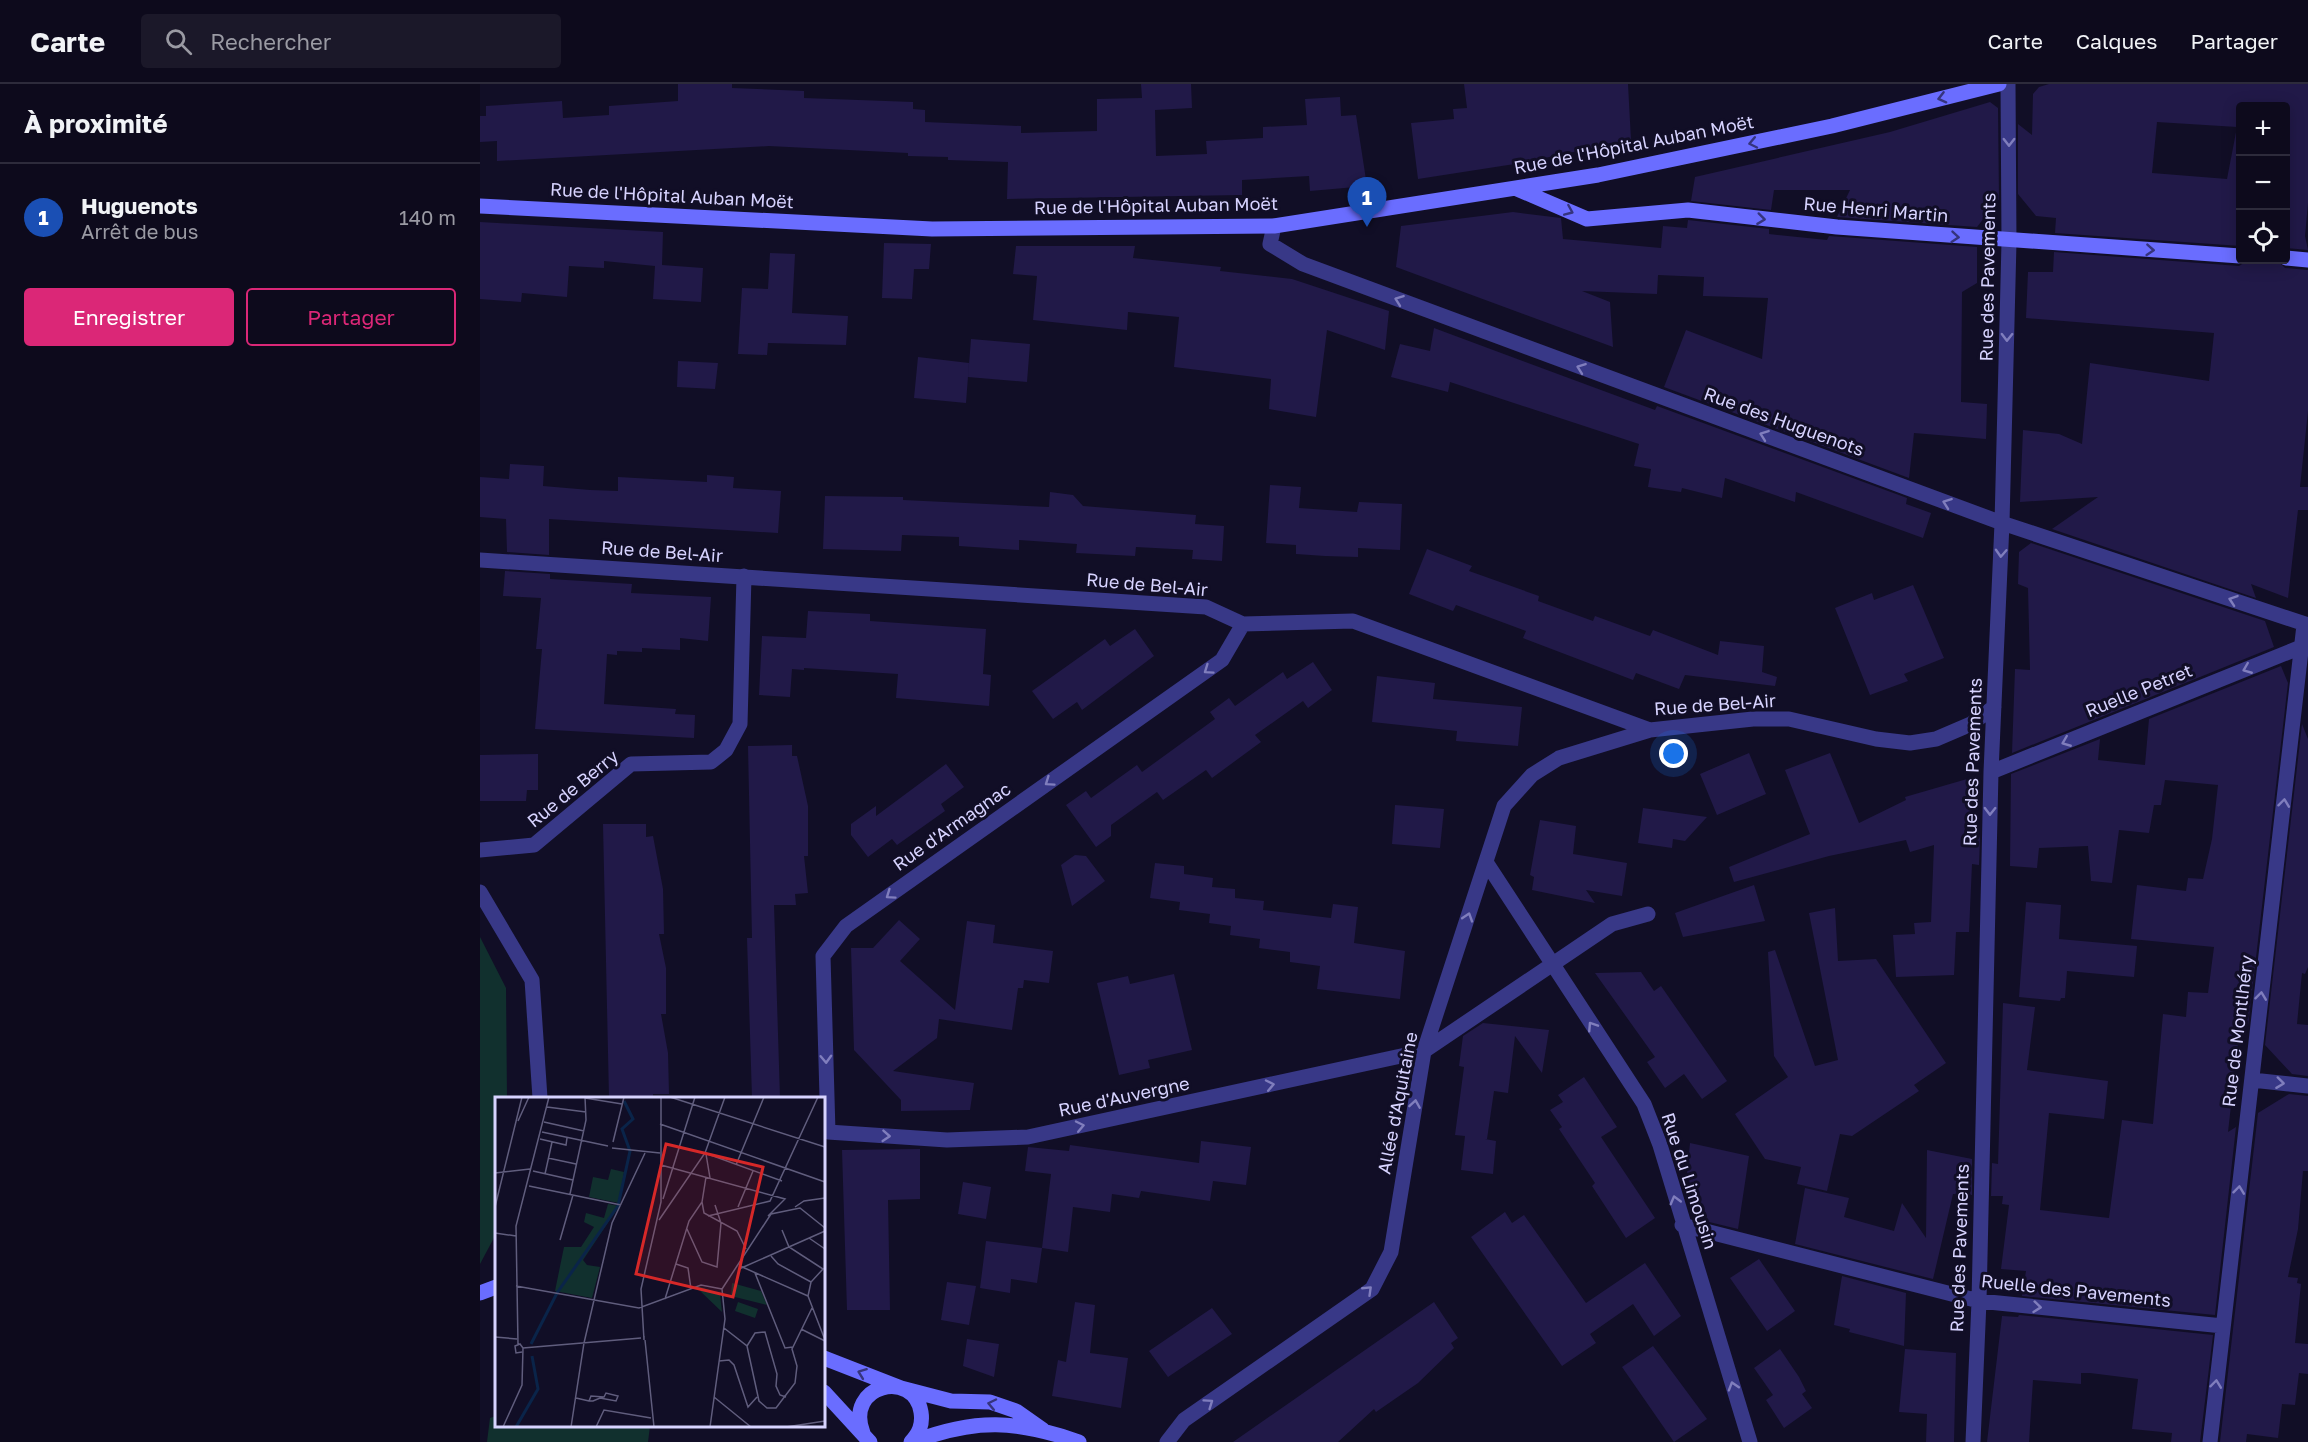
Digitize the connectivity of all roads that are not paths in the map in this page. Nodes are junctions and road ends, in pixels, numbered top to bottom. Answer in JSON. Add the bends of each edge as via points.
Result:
{"nodes":[{"id":1,"x":1999,"y":84,"type":"edge"},
{"id":2,"x":2008,"y":84,"type":"edge"},
{"id":3,"x":1515,"y":188,"type":"junction"},
{"id":4,"x":480,"y":206,"type":"edge"},
{"id":5,"x":1274,"y":226,"type":"junction"},
{"id":6,"x":2009,"y":242,"type":"junction"},
{"id":7,"x":2236,"y":256,"type":"edge"},
{"id":8,"x":2290,"y":258,"type":"edge"},
{"id":9,"x":2308,"y":260,"type":"edge"},
{"id":10,"x":2002,"y":522,"type":"junction"},
{"id":11,"x":480,"y":560,"type":"edge"},
{"id":12,"x":744,"y":576,"type":"junction"},
{"id":13,"x":1243,"y":624,"type":"junction"},
{"id":14,"x":2306,"y":625,"type":"edge"},
{"id":15,"x":2301,"y":647,"type":"junction"},
{"id":16,"x":1994,"y":707,"type":"junction"},
{"id":17,"x":1650,"y":730,"type":"junction"},
{"id":18,"x":1991,"y":772,"type":"junction"},
{"id":19,"x":480,"y":850,"type":"edge"},
{"id":20,"x":1486,"y":862,"type":"junction"},
{"id":21,"x":480,"y":892,"type":"edge"},
{"id":22,"x":1648,"y":914,"type":"dead end"},
{"id":23,"x":1551,"y":964,"type":"junction"},
{"id":24,"x":1424,"y":1052,"type":"junction"},
{"id":25,"x":2252,"y":1080,"type":"junction"},
{"id":26,"x":2308,"y":1086,"type":"edge"},
{"id":27,"x":540,"y":1097,"type":"edge"},
{"id":28,"x":828,"y":1132,"type":"joint"},
{"id":29,"x":1682,"y":1225,"type":"junction"},
{"id":30,"x":495,"y":1287,"type":"edge"},
{"id":31,"x":480,"y":1293,"type":"edge"},
{"id":32,"x":1979,"y":1301,"type":"junction"},
{"id":33,"x":2223,"y":1326,"type":"junction"},
{"id":34,"x":825,"y":1358,"type":"edge"},
{"id":35,"x":901,"y":1388,"type":"junction"},
{"id":36,"x":825,"y":1393,"type":"edge"},
{"id":37,"x":1043,"y":1430,"type":"junction"},
{"id":38,"x":867,"y":1439,"type":"edge"},
{"id":39,"x":912,"y":1442,"type":"edge"},
{"id":40,"x":1079,"y":1442,"type":"edge"},
{"id":41,"x":1167,"y":1442,"type":"edge"},
{"id":42,"x":1750,"y":1442,"type":"edge"},
{"id":43,"x":1973,"y":1442,"type":"edge"},
{"id":44,"x":2210,"y":1442,"type":"edge"}],
"edges":[{"from":1,"to":3,"type":"main road","name":"Rue de l'Hôpital Auban Moët","one_way":true,"via":[[1832,126],[1598,175]]},
{"from":2,"to":6,"type":"street","name":"Rue des Pavements","one_way":true},
{"from":3,"to":5,"type":"main road","name":"Rue de l'Hôpital Auban Moët"},
{"from":3,"to":6,"type":"main road","name":"Rue Henri Martin","one_way":true,"via":[[1587,219],[1688,210]]},
{"from":4,"to":5,"type":"main road","name":"Rue de l'Hôpital Auban Moët","via":[[932,229]]},
{"from":10,"to":5,"type":"street","name":"Rue des Huguenots","one_way":true,"via":[[1303,264],[1270,244]]},
{"from":6,"to":7,"type":"main road","name":"Rue Henri Martin","one_way":true},
{"from":6,"to":10,"type":"street","name":"Rue des Pavements","one_way":true},
{"from":8,"to":9,"type":"main road"},
{"from":14,"to":10,"type":"street","name":"Rue des Huguenots","one_way":true},
{"from":10,"to":16,"type":"street","name":"Rue des Pavements","one_way":true},
{"from":11,"to":12,"type":"street","name":"Rue de Bel-Air"},
{"from":12,"to":13,"type":"street","name":"Rue de Bel-Air","via":[[1206,607]]},
{"from":12,"to":19,"type":"street","name":"Rue de Berry","via":[[740,724],[726,750],[711,762],[631,764],[534,845]]},
{"from":13,"to":17,"type":"street","name":"Rue de Bel-Air","via":[[1353,621]]},
{"from":13,"to":28,"type":"street","name":"Rue d'Armagnac","one_way":true,"via":[[1222,660],[846,926],[823,956]]},
{"from":14,"to":15,"type":"street","name":"Rue de Montlhéry"},
{"from":15,"to":18,"type":"street","name":"Ruelle Petret","one_way":true},
{"from":25,"to":15,"type":"street","name":"Rue de Montlhéry","one_way":true},
{"from":16,"to":17,"type":"street","name":"Rue de Bel-Air","via":[[1971,724],[1936,738],[1910,742],[1876,739],[1790,719]]},
{"from":16,"to":18,"type":"street","name":"Rue des Pavements"},
{"from":17,"to":20,"type":"street","name":"Allée d'Aquitaine","via":[[1559,758],[1532,775],[1504,806]]},
{"from":18,"to":32,"type":"street","name":"Rue des Pavements","one_way":true},
{"from":20,"to":23,"type":"street","name":"Rue du Limousin"},
{"from":24,"to":20,"type":"street","name":"Allée d'Aquitaine","one_way":true},
{"from":21,"to":27,"type":"street","via":[[532,980]]},
{"from":22,"to":23,"type":"street","via":[[1612,924]]},
{"from":23,"to":24,"type":"street"},
{"from":29,"to":23,"type":"street","name":"Rue du Limousin","one_way":true,"via":[[1644,1104]]},
{"from":28,"to":24,"type":"street","name":"Rue d'Auvergne","one_way":true,"via":[[947,1140],[1028,1137]]},
{"from":41,"to":24,"type":"street","name":"Allée d'Aquitaine","one_way":true,"via":[[1184,1420],[1372,1289],[1391,1252]]},
{"from":25,"to":26,"type":"street","one_way":true},
{"from":33,"to":25,"type":"street","name":"Rue de Montlhéry","one_way":true},
{"from":29,"to":32,"type":"street","name":"Ruelle des Pavements"},
{"from":42,"to":29,"type":"street","name":"Rue du Limousin","one_way":true},
{"from":30,"to":31,"type":"main road"},
{"from":32,"to":33,"type":"street","name":"Ruelle des Pavements","one_way":true},
{"from":32,"to":43,"type":"street","name":"Rue des Pavements"},
{"from":44,"to":33,"type":"street","name":"Rue de Montlhéry","one_way":true},
{"from":35,"to":34,"type":"main road","one_way":true},
{"from":37,"to":35,"type":"main road","one_way":true,"via":[[1016,1411],[990,1402],[951,1401]]},
{"from":35,"to":38,"type":"main road","via":[[879,1388],[862,1403],[859,1413]]},
{"from":35,"to":39,"type":"main road","via":[[910,1393],[921,1409],[921,1427]]},
{"from":36,"to":38,"type":"main road"},
{"from":37,"to":39,"type":"main road","via":[[972,1424]]},
{"from":37,"to":40,"type":"main road"}]}
